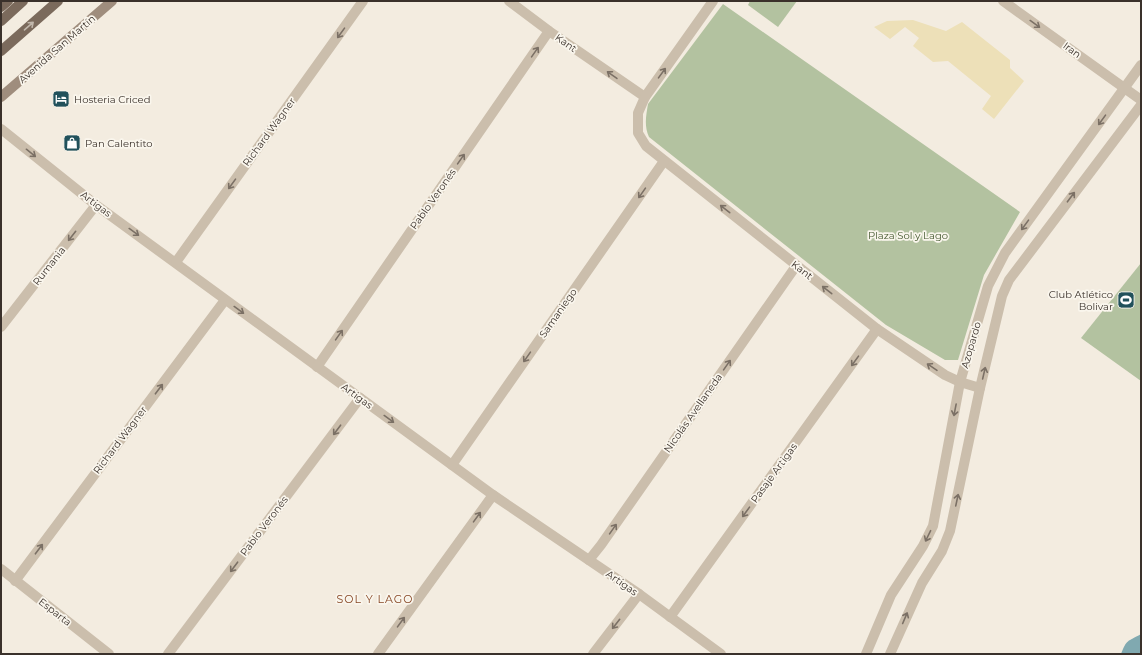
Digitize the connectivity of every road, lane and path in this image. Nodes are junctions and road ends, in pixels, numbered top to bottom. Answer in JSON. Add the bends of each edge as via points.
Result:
{"nodes":[{"id":1,"x":8,"y":1,"type":"edge"},
{"id":2,"x":23,"y":1,"type":"edge"},
{"id":3,"x":58,"y":1,"type":"edge"},
{"id":4,"x":112,"y":1,"type":"edge"},
{"id":5,"x":363,"y":1,"type":"edge"},
{"id":6,"x":508,"y":1,"type":"edge"},
{"id":7,"x":713,"y":1,"type":"edge"},
{"id":8,"x":1003,"y":1,"type":"edge"},
{"id":9,"x":1,"y":7,"type":"edge"},
{"id":10,"x":1,"y":21,"type":"edge"},
{"id":11,"x":549,"y":31,"type":"junction"},
{"id":12,"x":1,"y":51,"type":"edge"},
{"id":13,"x":1141,"y":65,"type":"edge"},
{"id":14,"x":1125,"y":88,"type":"junction"},
{"id":15,"x":1,"y":97,"type":"edge"},
{"id":16,"x":645,"y":97,"type":"junction"},
{"id":17,"x":1141,"y":100,"type":"edge"},
{"id":18,"x":1141,"y":105,"type":"edge"},
{"id":19,"x":1,"y":129,"type":"edge"},
{"id":20,"x":664,"y":161,"type":"junction"},
{"id":21,"x":96,"y":205,"type":"junction"},
{"id":22,"x":176,"y":262,"type":"junction"},
{"id":23,"x":796,"y":266,"type":"junction"},
{"id":24,"x":226,"y":300,"type":"junction"},
{"id":25,"x":1,"y":328,"type":"edge"},
{"id":26,"x":877,"y":329,"type":"junction"},
{"id":27,"x":317,"y":367,"type":"junction"},
{"id":28,"x":960,"y":382,"type":"junction"},
{"id":29,"x":980,"y":388,"type":"junction"},
{"id":30,"x":360,"y":398,"type":"junction"},
{"id":31,"x":452,"y":465,"type":"junction"},
{"id":32,"x":493,"y":496,"type":"junction"},
{"id":33,"x":589,"y":560,"type":"junction"},
{"id":34,"x":1,"y":569,"type":"edge"},
{"id":35,"x":16,"y":581,"type":"junction"},
{"id":36,"x":639,"y":594,"type":"junction"},
{"id":37,"x":670,"y":617,"type":"junction"},
{"id":38,"x":109,"y":654,"type":"edge"},
{"id":39,"x":168,"y":654,"type":"edge"},
{"id":40,"x":378,"y":654,"type":"edge"},
{"id":41,"x":593,"y":654,"type":"edge"},
{"id":42,"x":721,"y":654,"type":"edge"},
{"id":43,"x":866,"y":654,"type":"edge"},
{"id":44,"x":890,"y":654,"type":"edge"}],
"edges":[{"from":1,"to":9,"type":"main road"},
{"from":2,"to":10,"type":"main road"},
{"from":12,"to":3,"type":"main road","one_way":true},
{"from":4,"to":15,"type":"main road","name":"Avenida San Martín"},
{"from":5,"to":22,"type":"street","name":"Richard Wagner","one_way":true},
{"from":6,"to":11,"type":"street","name":"Kant"},
{"from":16,"to":7,"type":"street","one_way":true},
{"from":8,"to":14,"type":"street","name":"Iran","one_way":true},
{"from":16,"to":11,"type":"street","name":"Kant","one_way":true},
{"from":27,"to":11,"type":"street","name":"Pablo Veronés","one_way":true},
{"from":13,"to":14,"type":"street","name":"Azopardo"},
{"from":14,"to":17,"type":"street","name":"Iran"},
{"from":14,"to":28,"type":"street","name":"Azopardo","one_way":true,"via":[[994,271]]},
{"from":16,"to":20,"type":"street","name":"Kant","via":[[638,113],[638,133],[646,146]]},
{"from":29,"to":18,"type":"street","name":"Azopardo","one_way":true,"via":[[1002,296],[1009,280]]},
{"from":19,"to":21,"type":"street","name":"Artigas","one_way":true},
{"from":23,"to":20,"type":"street","name":"Kant","one_way":true},
{"from":20,"to":31,"type":"street","name":"Samaniego","one_way":true},
{"from":21,"to":22,"type":"street","name":"Artigas","one_way":true},
{"from":21,"to":25,"type":"street","name":"Rumania","one_way":true},
{"from":22,"to":24,"type":"street","name":"Artigas"},
{"from":26,"to":23,"type":"street","name":"Kant","one_way":true},
{"from":33,"to":23,"type":"street","name":"Nicolás Avellaneda","one_way":true},
{"from":24,"to":27,"type":"street","name":"Artigas","one_way":true},
{"from":35,"to":24,"type":"street","name":"Richard Wagner","one_way":true},
{"from":28,"to":26,"type":"street","name":"Kant","one_way":true,"via":[[945,376]]},
{"from":26,"to":37,"type":"street","name":"Pasaje Artigas","one_way":true},
{"from":27,"to":30,"type":"street","name":"Artigas"},
{"from":28,"to":29,"type":"street","name":"Kant"},
{"from":28,"to":43,"type":"street","name":"Azopardo","one_way":true,"via":[[933,526],[891,596]]},
{"from":44,"to":29,"type":"street","name":"Azopardo","one_way":true,"via":[[922,582],[942,550],[950,531]]},
{"from":30,"to":31,"type":"street","name":"Artigas","one_way":true},
{"from":30,"to":39,"type":"street","name":"Pablo Veronés","one_way":true},
{"from":31,"to":32,"type":"street","name":"Artigas"},
{"from":32,"to":33,"type":"street","name":"Artigas"},
{"from":40,"to":32,"type":"street","one_way":true},
{"from":33,"to":36,"type":"street","name":"Artigas"},
{"from":34,"to":35,"type":"street","name":"Esparta"},
{"from":35,"to":38,"type":"street","name":"Esparta"},
{"from":36,"to":37,"type":"street","name":"Artigas"},
{"from":36,"to":41,"type":"street","one_way":true},
{"from":37,"to":42,"type":"street","name":"Artigas"}]}
